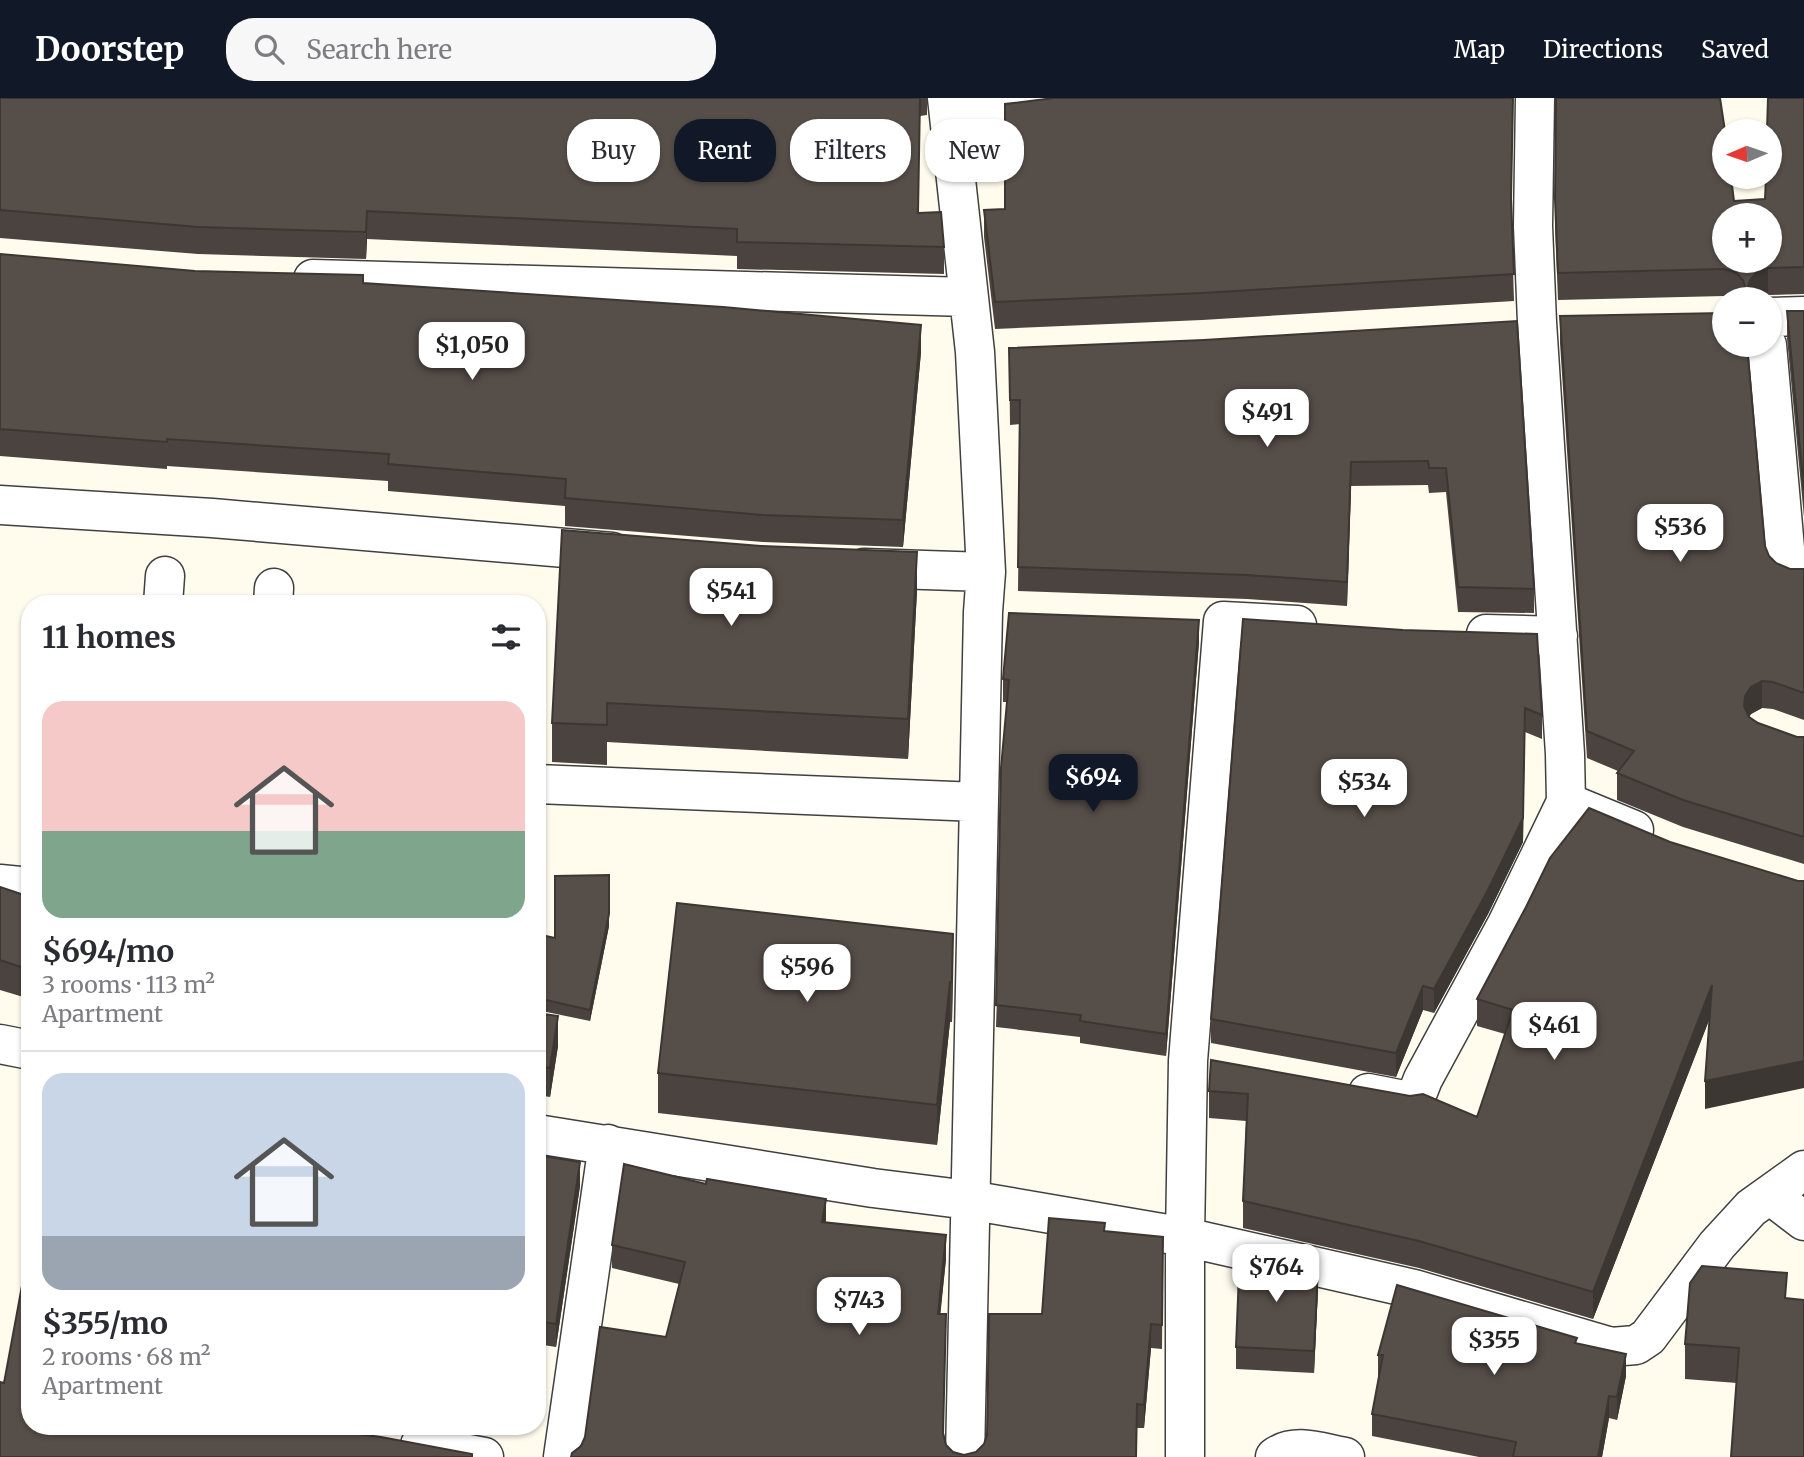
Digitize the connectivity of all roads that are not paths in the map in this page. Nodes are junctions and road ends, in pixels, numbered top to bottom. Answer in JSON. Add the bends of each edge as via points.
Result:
{"nodes":[{"id":1,"x":1091,"y":98,"type":"edge"},
{"id":2,"x":1535,"y":98,"type":"edge"},
{"id":3,"x":949,"y":107,"type":"edge"},
{"id":4,"x":280,"y":278,"type":"edge"},
{"id":5,"x":968,"y":297,"type":"junction"},
{"id":6,"x":1804,"y":316,"type":"edge"},
{"id":7,"x":1782,"y":317,"type":"edge"},
{"id":8,"x":1577,"y":321,"type":"edge"},
{"id":9,"x":1523,"y":323,"type":"junction"},
{"id":10,"x":1015,"y":351,"type":"edge"},
{"id":11,"x":975,"y":352,"type":"junction"},
{"id":12,"x":1768,"y":357,"type":"edge"},
{"id":13,"x":0,"y":505,"type":"edge"},
{"id":14,"x":652,"y":555,"type":"edge"},
{"id":15,"x":832,"y":567,"type":"edge"},
{"id":16,"x":986,"y":572,"type":"junction"},
{"id":17,"x":1804,"y":575,"type":"edge"},
{"id":18,"x":983,"y":612,"type":"junction"},
{"id":19,"x":1023,"y":614,"type":"edge"},
{"id":20,"x":1183,"y":620,"type":"edge"},
{"id":21,"x":1223,"y":621,"type":"junction"},
{"id":22,"x":1325,"y":627,"type":"edge"},
{"id":23,"x":1455,"y":633,"type":"edge"},
{"id":24,"x":1558,"y":636,"type":"junction"},
{"id":25,"x":546,"y":784,"type":"edge"},
{"id":26,"x":978,"y":802,"type":"junction"},
{"id":27,"x":1566,"y":802,"type":"junction"},
{"id":28,"x":1664,"y":843,"type":"edge"},
{"id":29,"x":0,"y":884,"type":"edge"},
{"id":30,"x":21,"y":886,"type":"edge"},
{"id":31,"x":0,"y":1045,"type":"edge"},
{"id":32,"x":21,"y":1048,"type":"edge"},
{"id":33,"x":1188,"y":1060,"type":"junction"},
{"id":34,"x":1228,"y":1068,"type":"edge"},
{"id":35,"x":1334,"y":1087,"type":"edge"},
{"id":36,"x":546,"y":1135,"type":"edge"},
{"id":37,"x":608,"y":1144,"type":"junction"},
{"id":38,"x":1804,"y":1170,"type":"edge"},
{"id":39,"x":1770,"y":1195,"type":"junction"},
{"id":40,"x":969,"y":1200,"type":"junction"},
{"id":41,"x":1804,"y":1221,"type":"edge"},
{"id":42,"x":1185,"y":1237,"type":"junction"},
{"id":43,"x":384,"y":1438,"type":"edge"},
{"id":44,"x":484,"y":1457,"type":"edge"},
{"id":45,"x":563,"y":1457,"type":"edge"},
{"id":46,"x":965,"y":1457,"type":"edge"},
{"id":47,"x":1185,"y":1457,"type":"edge"},
{"id":48,"x":1275,"y":1457,"type":"edge"},
{"id":49,"x":1345,"y":1457,"type":"edge"}],
"edges":[{"from":1,"to":3,"type":"street"},
{"from":2,"to":9,"type":"street","via":[[1533,226]]},
{"from":3,"to":5,"type":"street"},
{"from":4,"to":5,"type":"street"},
{"from":5,"to":11,"type":"street"},
{"from":6,"to":7,"type":"street"},
{"from":8,"to":9,"type":"street"},
{"from":9,"to":24,"type":"street"},
{"from":10,"to":11,"type":"street"},
{"from":11,"to":16,"type":"street"},
{"from":12,"to":17,"type":"street","via":[[1787,571]]},
{"from":13,"to":14,"type":"street"},
{"from":15,"to":16,"type":"street"},
{"from":16,"to":18,"type":"street"},
{"from":18,"to":19,"type":"street"},
{"from":18,"to":26,"type":"street"},
{"from":20,"to":21,"type":"street"},
{"from":21,"to":22,"type":"street"},
{"from":21,"to":33,"type":"street"},
{"from":23,"to":24,"type":"street"},
{"from":24,"to":27,"type":"street"},
{"from":25,"to":26,"type":"street"},
{"from":26,"to":40,"type":"street"},
{"from":27,"to":28,"type":"street"},
{"from":27,"to":35,"type":"street","via":[[1414,1102]]},
{"from":29,"to":30,"type":"street"},
{"from":31,"to":32,"type":"street"},
{"from":33,"to":34,"type":"street"},
{"from":33,"to":42,"type":"street"},
{"from":36,"to":37,"type":"street"},
{"from":37,"to":40,"type":"street"},
{"from":37,"to":45,"type":"street"},
{"from":38,"to":39,"type":"street"},
{"from":39,"to":41,"type":"street"},
{"from":39,"to":42,"type":"street","via":[[1751,1208],[1717,1245],[1648,1337],[1625,1347],[1611,1347],[1414,1289]]},
{"from":40,"to":42,"type":"street"},
{"from":40,"to":46,"type":"street"},
{"from":42,"to":47,"type":"street"},
{"from":43,"to":44,"type":"street"},
{"from":48,"to":49,"type":"street","via":[[1298,1448]]}]}
